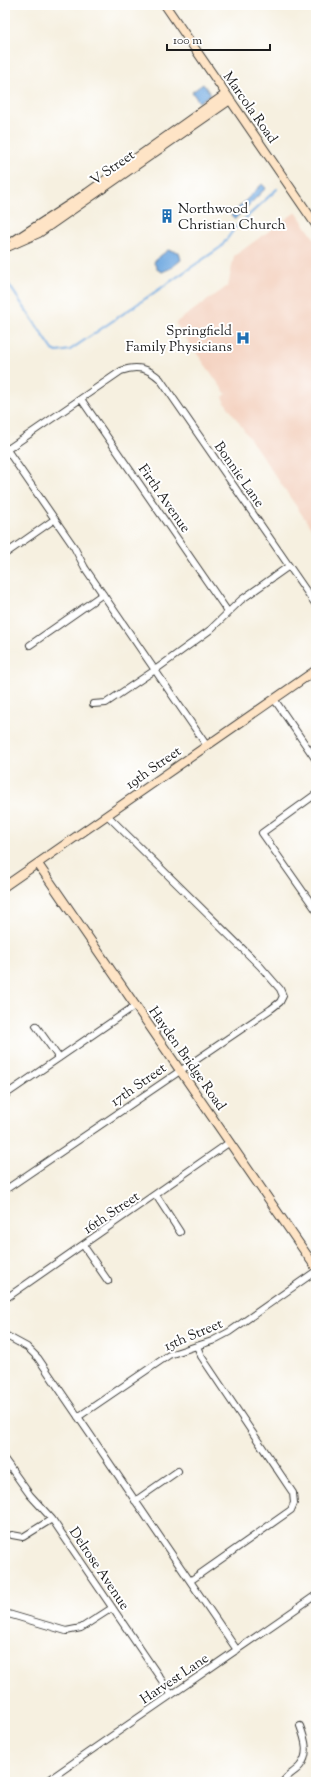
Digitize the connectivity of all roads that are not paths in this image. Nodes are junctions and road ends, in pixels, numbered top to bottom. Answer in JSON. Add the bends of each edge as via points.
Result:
{"nodes":[{"id":1,"x":165,"y":5,"type":"edge"},
{"id":2,"x":228,"y":97,"type":"junction"},
{"id":3,"x":316,"y":224,"type":"edge"},
{"id":4,"x":5,"y":248,"type":"edge"},
{"id":5,"x":81,"y":399,"type":"junction"},
{"id":6,"x":6,"y":449,"type":"edge"},
{"id":7,"x":55,"y":520,"type":"junction"},
{"id":8,"x":5,"y":554,"type":"edge"},
{"id":9,"x":289,"y":566,"type":"junction"},
{"id":10,"x":103,"y":594,"type":"junction"},
{"id":11,"x":316,"y":605,"type":"edge"},
{"id":12,"x":228,"y":612,"type":"junction"},
{"id":13,"x":30,"y":645,"type":"dead end"},
{"id":14,"x":155,"y":670,"type":"junction"},
{"id":15,"x":316,"y":670,"type":"edge"},
{"id":16,"x":274,"y":699,"type":"junction"},
{"id":17,"x":93,"y":704,"type":"dead end"},
{"id":18,"x":207,"y":746,"type":"junction"},
{"id":19,"x":316,"y":760,"type":"edge"},
{"id":20,"x":316,"y":794,"type":"edge"},
{"id":21,"x":107,"y":815,"type":"junction"},
{"id":22,"x":38,"y":864,"type":"junction"},
{"id":23,"x":5,"y":886,"type":"edge"},
{"id":24,"x":316,"y":910,"type":"edge"},
{"id":25,"x":136,"y":1005,"type":"junction"},
{"id":26,"x":36,"y":1026,"type":"dead end"},
{"id":27,"x":59,"y":1058,"type":"junction"},
{"id":28,"x":180,"y":1070,"type":"junction"},
{"id":29,"x":5,"y":1095,"type":"edge"},
{"id":30,"x":230,"y":1142,"type":"junction"},
{"id":31,"x":5,"y":1190,"type":"edge"},
{"id":32,"x":156,"y":1195,"type":"junction"},
{"id":33,"x":180,"y":1232,"type":"dead end"},
{"id":34,"x":84,"y":1245,"type":"junction"},
{"id":35,"x":316,"y":1270,"type":"edge"},
{"id":36,"x":108,"y":1281,"type":"dead end"},
{"id":37,"x":5,"y":1299,"type":"edge"},
{"id":38,"x":5,"y":1335,"type":"edge"},
{"id":39,"x":197,"y":1346,"type":"junction"},
{"id":40,"x":78,"y":1417,"type":"junction"},
{"id":41,"x":5,"y":1460,"type":"edge"},
{"id":42,"x":178,"y":1471,"type":"dead end"},
{"id":43,"x":135,"y":1501,"type":"junction"},
{"id":44,"x":52,"y":1519,"type":"junction"},
{"id":45,"x":12,"y":1536,"type":"dead end"},
{"id":46,"x":190,"y":1581,"type":"junction"},
{"id":47,"x":316,"y":1595,"type":"edge"},
{"id":48,"x":112,"y":1608,"type":"junction"},
{"id":49,"x":5,"y":1613,"type":"edge"},
{"id":50,"x":237,"y":1650,"type":"junction"},
{"id":51,"x":171,"y":1694,"type":"junction"},
{"id":52,"x":300,"y":1726,"type":"dead end"},
{"id":53,"x":46,"y":1782,"type":"edge"},
{"id":54,"x":283,"y":1782,"type":"edge"}],
"edges":[{"from":1,"to":2,"type":"street","name":"Marcola Road"},
{"from":2,"to":3,"type":"street","name":"Marcola Road"},
{"from":2,"to":4,"type":"street","name":"V Street","via":[[39,233]]},
{"from":5,"to":6,"type":"street"},
{"from":5,"to":9,"type":"street","name":"Bonnie Lane","via":[[122,371],[146,368],[160,379]]},
{"from":5,"to":12,"type":"street","name":"Firth Avenue"},
{"from":6,"to":7,"type":"street"},
{"from":7,"to":8,"type":"street"},
{"from":7,"to":10,"type":"street"},
{"from":9,"to":11,"type":"street","name":"Bonnie Lane"},
{"from":9,"to":12,"type":"street"},
{"from":10,"to":13,"type":"street"},
{"from":10,"to":14,"type":"street"},
{"from":12,"to":14,"type":"street","via":[[210,630]]},
{"from":14,"to":17,"type":"street","via":[[106,702],[100,705]]},
{"from":14,"to":18,"type":"street"},
{"from":15,"to":16,"type":"street","name":"19th Street"},
{"from":16,"to":18,"type":"street","name":"19th Street"},
{"from":16,"to":19,"type":"street"},
{"from":18,"to":21,"type":"street","name":"19th Street"},
{"from":20,"to":24,"type":"street","via":[[262,833]]},
{"from":21,"to":22,"type":"street","name":"19th Street"},
{"from":21,"to":28,"type":"street","name":"17th Street","via":[[260,966],[283,996],[271,1009]]},
{"from":22,"to":23,"type":"street","name":"19th Street"},
{"from":22,"to":25,"type":"street","name":"Hayden Bridge Road"},
{"from":25,"to":27,"type":"street"},
{"from":25,"to":28,"type":"street","name":"Hayden Bridge Road"},
{"from":26,"to":27,"type":"street"},
{"from":27,"to":29,"type":"street"},
{"from":28,"to":30,"type":"street","name":"Hayden Bridge Road"},
{"from":28,"to":31,"type":"street","name":"17th Street"},
{"from":30,"to":32,"type":"street","name":"16th Street"},
{"from":30,"to":35,"type":"street","name":"Hayden Bridge Road"},
{"from":32,"to":33,"type":"street"},
{"from":32,"to":34,"type":"street","name":"16th Street"},
{"from":34,"to":36,"type":"street"},
{"from":34,"to":37,"type":"street","name":"16th Street"},
{"from":35,"to":39,"type":"street","name":"15th Street","via":[[229,1332]]},
{"from":38,"to":40,"type":"street","via":[[27,1347],[38,1358]]},
{"from":39,"to":40,"type":"street","name":"15th Street","via":[[169,1355]]},
{"from":39,"to":46,"type":"street","via":[[201,1356],[293,1493],[294,1503],[291,1510]]},
{"from":40,"to":43,"type":"street"},
{"from":41,"to":44,"type":"street","name":"Delrose Avenue","via":[[30,1495]]},
{"from":42,"to":43,"type":"street"},
{"from":43,"to":46,"type":"street"},
{"from":44,"to":45,"type":"street","via":[[23,1537]]},
{"from":44,"to":48,"type":"street","name":"Delrose Avenue"},
{"from":46,"to":50,"type":"street"},
{"from":47,"to":50,"type":"street","name":"Harvest Lane"},
{"from":48,"to":49,"type":"street","via":[[81,1628],[66,1631]]},
{"from":48,"to":51,"type":"street","name":"Delrose Avenue"},
{"from":50,"to":51,"type":"street","name":"Harvest Lane"},
{"from":51,"to":53,"type":"street","name":"Harvest Lane"},
{"from":52,"to":54,"type":"street","via":[[307,1746],[305,1756],[300,1766]]}]}
